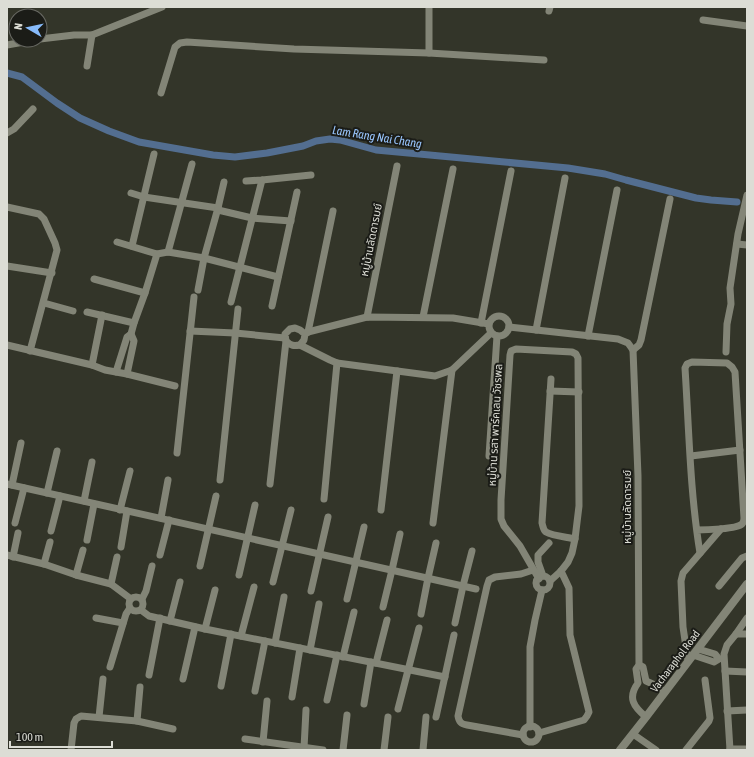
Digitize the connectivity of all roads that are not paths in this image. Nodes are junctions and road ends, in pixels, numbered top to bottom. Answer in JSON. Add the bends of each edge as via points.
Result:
{"nodes":[{"id":1,"x":162,"y":7,"type":"edge"},
{"id":2,"x":429,"y":7,"type":"edge"},
{"id":3,"x":703,"y":20,"type":"dead end"},
{"id":4,"x":747,"y":26,"type":"edge"},
{"id":5,"x":92,"y":35,"type":"junction"},
{"id":6,"x":48,"y":38,"type":"edge"},
{"id":7,"x":429,"y":53,"type":"junction"},
{"id":8,"x":544,"y":60,"type":"dead end"},
{"id":9,"x":87,"y":66,"type":"dead end"},
{"id":10,"x":161,"y":93,"type":"dead end"},
{"id":11,"x":33,"y":109,"type":"dead end"},
{"id":12,"x":7,"y":133,"type":"edge"},
{"id":13,"x":154,"y":154,"type":"dead end"},
{"id":14,"x":192,"y":164,"type":"dead end"},
{"id":15,"x":397,"y":166,"type":"dead end"},
{"id":16,"x":453,"y":168,"type":"dead end"},
{"id":17,"x":511,"y":171,"type":"dead end"},
{"id":18,"x":311,"y":175,"type":"dead end"},
{"id":19,"x":565,"y":178,"type":"dead end"},
{"id":20,"x":262,"y":180,"type":"junction"},
{"id":21,"x":246,"y":181,"type":"dead end"},
{"id":22,"x":224,"y":182,"type":"dead end"},
{"id":23,"x":617,"y":190,"type":"dead end"},
{"id":24,"x":298,"y":192,"type":"dead end"},
{"id":25,"x":131,"y":193,"type":"dead end"},
{"id":26,"x":747,"y":195,"type":"edge"},
{"id":27,"x":144,"y":197,"type":"junction"},
{"id":28,"x":670,"y":199,"type":"dead end"},
{"id":29,"x":182,"y":203,"type":"junction"},
{"id":30,"x":7,"y":207,"type":"edge"},
{"id":31,"x":218,"y":209,"type":"junction"},
{"id":32,"x":333,"y":210,"type":"dead end"},
{"id":33,"x":252,"y":218,"type":"junction"},
{"id":34,"x":291,"y":221,"type":"junction"},
{"id":35,"x":117,"y":242,"type":"dead end"},
{"id":36,"x":737,"y":244,"type":"junction"},
{"id":37,"x":747,"y":245,"type":"edge"},
{"id":38,"x":132,"y":246,"type":"junction"},
{"id":39,"x":168,"y":252,"type":"junction"},
{"id":40,"x":157,"y":254,"type":"junction"},
{"id":41,"x":204,"y":258,"type":"junction"},
{"id":42,"x":7,"y":266,"type":"edge"},
{"id":43,"x":240,"y":267,"type":"junction"},
{"id":44,"x":52,"y":273,"type":"junction"},
{"id":45,"x":278,"y":277,"type":"junction"},
{"id":46,"x":94,"y":279,"type":"dead end"},
{"id":47,"x":198,"y":290,"type":"dead end"},
{"id":48,"x":145,"y":293,"type":"junction"},
{"id":49,"x":194,"y":298,"type":"dead end"},
{"id":50,"x":231,"y":302,"type":"dead end"},
{"id":51,"x":44,"y":303,"type":"junction"},
{"id":52,"x":272,"y":306,"type":"dead end"},
{"id":53,"x":238,"y":309,"type":"dead end"},
{"id":54,"x":73,"y":311,"type":"dead end"},
{"id":55,"x":87,"y":312,"type":"dead end"},
{"id":56,"x":102,"y":315,"type":"junction"},
{"id":57,"x":423,"y":317,"type":"junction"},
{"id":58,"x":367,"y":318,"type":"junction"},
{"id":59,"x":134,"y":323,"type":"junction"},
{"id":60,"x":481,"y":323,"type":"junction"},
{"id":61,"x":489,"y":324,"type":"junction"},
{"id":62,"x":509,"y":327,"type":"junction"},
{"id":63,"x":190,"y":330,"type":"junction"},
{"id":64,"x":536,"y":330,"type":"junction"},
{"id":65,"x":235,"y":333,"type":"junction"},
{"id":66,"x":306,"y":333,"type":"junction"},
{"id":67,"x":131,"y":334,"type":"junction"},
{"id":68,"x":494,"y":334,"type":"junction"},
{"id":69,"x":588,"y":336,"type":"junction"},
{"id":70,"x":286,"y":339,"type":"junction"},
{"id":71,"x":7,"y":345,"type":"edge"},
{"id":72,"x":300,"y":345,"type":"junction"},
{"id":73,"x":633,"y":350,"type":"junction"},
{"id":74,"x":30,"y":351,"type":"junction"},
{"id":75,"x":726,"y":352,"type":"dead end"},
{"id":76,"x":338,"y":363,"type":"junction"},
{"id":77,"x":92,"y":365,"type":"junction"},
{"id":78,"x":452,"y":370,"type":"junction"},
{"id":79,"x":397,"y":371,"type":"junction"},
{"id":80,"x":116,"y":372,"type":"junction"},
{"id":81,"x":127,"y":374,"type":"junction"},
{"id":82,"x":551,"y":379,"type":"dead end"},
{"id":83,"x":175,"y":386,"type":"dead end"},
{"id":84,"x":550,"y":391,"type":"junction"},
{"id":85,"x":579,"y":392,"type":"junction"},
{"id":86,"x":21,"y":443,"type":"dead end"},
{"id":87,"x":740,"y":450,"type":"junction"},
{"id":88,"x":57,"y":451,"type":"dead end"},
{"id":89,"x":177,"y":454,"type":"dead end"},
{"id":90,"x":489,"y":456,"type":"dead end"},
{"id":91,"x":690,"y":456,"type":"junction"},
{"id":92,"x":92,"y":462,"type":"dead end"},
{"id":93,"x":130,"y":471,"type":"dead end"},
{"id":94,"x":168,"y":480,"type":"dead end"},
{"id":95,"x":220,"y":480,"type":"dead end"},
{"id":96,"x":270,"y":484,"type":"dead end"},
{"id":97,"x":9,"y":485,"type":"edge"},
{"id":98,"x":24,"y":488,"type":"junction"},
{"id":99,"x":47,"y":493,"type":"junction"},
{"id":100,"x":60,"y":496,"type":"junction"},
{"id":101,"x":216,"y":496,"type":"dead end"},
{"id":102,"x":324,"y":499,"type":"dead end"},
{"id":103,"x":84,"y":501,"type":"junction"},
{"id":104,"x":94,"y":504,"type":"junction"},
{"id":105,"x":255,"y":505,"type":"dead end"},
{"id":106,"x":124,"y":510,"type":"junction"},
{"id":107,"x":291,"y":510,"type":"dead end"},
{"id":108,"x":381,"y":510,"type":"dead end"},
{"id":109,"x":328,"y":517,"type":"dead end"},
{"id":110,"x":161,"y":518,"type":"junction"},
{"id":111,"x":169,"y":520,"type":"junction"},
{"id":112,"x":15,"y":523,"type":"dead end"},
{"id":113,"x":433,"y":523,"type":"dead end"},
{"id":114,"x":364,"y":527,"type":"dead end"},
{"id":115,"x":208,"y":529,"type":"junction"},
{"id":116,"x":721,"y":529,"type":"junction"},
{"id":117,"x":697,"y":530,"type":"junction"},
{"id":118,"x":51,"y":531,"type":"dead end"},
{"id":119,"x":18,"y":533,"type":"dead end"},
{"id":120,"x":400,"y":534,"type":"dead end"},
{"id":121,"x":247,"y":538,"type":"junction"},
{"id":122,"x":575,"y":539,"type":"junction"},
{"id":123,"x":87,"y":540,"type":"dead end"},
{"id":124,"x":50,"y":542,"type":"dead end"},
{"id":125,"x":548,"y":543,"type":"dead end"},
{"id":126,"x":436,"y":544,"type":"dead end"},
{"id":127,"x":282,"y":545,"type":"junction"},
{"id":128,"x":121,"y":548,"type":"dead end"},
{"id":129,"x":83,"y":550,"type":"dead end"},
{"id":130,"x":472,"y":551,"type":"dead end"},
{"id":131,"x":700,"y":553,"type":"junction"},
{"id":132,"x":320,"y":554,"type":"junction"},
{"id":133,"x":160,"y":555,"type":"dead end"},
{"id":134,"x":10,"y":556,"type":"edge"},
{"id":135,"x":747,"y":556,"type":"edge"},
{"id":136,"x":117,"y":558,"type":"dead end"},
{"id":137,"x":356,"y":562,"type":"junction"},
{"id":138,"x":44,"y":564,"type":"junction"},
{"id":139,"x":152,"y":566,"type":"dead end"},
{"id":140,"x":200,"y":566,"type":"dead end"},
{"id":141,"x":392,"y":570,"type":"junction"},
{"id":142,"x":533,"y":570,"type":"junction"},
{"id":143,"x":561,"y":571,"type":"junction"},
{"id":144,"x":76,"y":575,"type":"junction"},
{"id":145,"x":239,"y":575,"type":"dead end"},
{"id":146,"x":541,"y":577,"type":"junction"},
{"id":147,"x":428,"y":578,"type":"junction"},
{"id":148,"x":550,"y":581,"type":"junction"},
{"id":149,"x":180,"y":582,"type":"dead end"},
{"id":150,"x":273,"y":582,"type":"dead end"},
{"id":151,"x":111,"y":584,"type":"junction"},
{"id":152,"x":747,"y":584,"type":"edge"},
{"id":153,"x":463,"y":586,"type":"junction"},
{"id":154,"x":719,"y":586,"type":"dead end"},
{"id":155,"x":254,"y":588,"type":"dead end"},
{"id":156,"x":476,"y":589,"type":"dead end"},
{"id":157,"x":215,"y":590,"type":"dead end"},
{"id":158,"x":542,"y":590,"type":"junction"},
{"id":159,"x":311,"y":591,"type":"dead end"},
{"id":160,"x":284,"y":597,"type":"dead end"},
{"id":161,"x":130,"y":599,"type":"junction"},
{"id":162,"x":142,"y":599,"type":"junction"},
{"id":163,"x":347,"y":600,"type":"dead end"},
{"id":164,"x":319,"y":604,"type":"dead end"},
{"id":165,"x":383,"y":607,"type":"dead end"},
{"id":166,"x":130,"y":608,"type":"junction"},
{"id":167,"x":141,"y":610,"type":"junction"},
{"id":168,"x":354,"y":612,"type":"dead end"},
{"id":169,"x":421,"y":614,"type":"dead end"},
{"id":170,"x":96,"y":618,"type":"dead end"},
{"id":171,"x":160,"y":618,"type":"junction"},
{"id":172,"x":747,"y":618,"type":"edge"},
{"id":173,"x":387,"y":620,"type":"dead end"},
{"id":174,"x":170,"y":621,"type":"junction"},
{"id":175,"x":124,"y":623,"type":"junction"},
{"id":176,"x":455,"y":623,"type":"dead end"},
{"id":177,"x":194,"y":627,"type":"junction"},
{"id":178,"x":419,"y":628,"type":"dead end"},
{"id":179,"x":205,"y":629,"type":"junction"},
{"id":180,"x":231,"y":634,"type":"junction"},
{"id":181,"x":454,"y":634,"type":"dead end"},
{"id":182,"x":736,"y":634,"type":"junction"},
{"id":183,"x":747,"y":634,"type":"edge"},
{"id":184,"x":241,"y":636,"type":"junction"},
{"id":185,"x":265,"y":641,"type":"junction"},
{"id":186,"x":275,"y":643,"type":"junction"},
{"id":187,"x":300,"y":648,"type":"junction"},
{"id":188,"x":310,"y":650,"type":"junction"},
{"id":189,"x":693,"y":655,"type":"junction"},
{"id":190,"x":340,"y":656,"type":"junction"},
{"id":191,"x":722,"y":659,"type":"junction"},
{"id":192,"x":374,"y":663,"type":"junction"},
{"id":193,"x":639,"y":665,"type":"junction"},
{"id":194,"x":110,"y":667,"type":"dead end"},
{"id":195,"x":408,"y":670,"type":"junction"},
{"id":196,"x":725,"y":671,"type":"junction"},
{"id":197,"x":747,"y":672,"type":"edge"},
{"id":198,"x":149,"y":676,"type":"dead end"},
{"id":199,"x":445,"y":677,"type":"junction"},
{"id":200,"x":103,"y":678,"type":"dead end"},
{"id":201,"x":183,"y":679,"type":"dead end"},
{"id":202,"x":705,"y":680,"type":"dead end"},
{"id":203,"x":646,"y":681,"type":"junction"},
{"id":204,"x":638,"y":683,"type":"junction"},
{"id":205,"x":221,"y":686,"type":"dead end"},
{"id":206,"x":140,"y":687,"type":"dead end"},
{"id":207,"x":255,"y":691,"type":"dead end"},
{"id":208,"x":665,"y":692,"type":"junction"},
{"id":209,"x":292,"y":696,"type":"dead end"},
{"id":210,"x":327,"y":700,"type":"dead end"},
{"id":211,"x":267,"y":701,"type":"dead end"},
{"id":212,"x":364,"y":704,"type":"dead end"},
{"id":213,"x":306,"y":710,"type":"dead end"},
{"id":214,"x":398,"y":710,"type":"dead end"},
{"id":215,"x":747,"y":710,"type":"edge"},
{"id":216,"x":727,"y":711,"type":"junction"},
{"id":217,"x":347,"y":715,"type":"dead end"},
{"id":218,"x":388,"y":716,"type":"dead end"},
{"id":219,"x":98,"y":717,"type":"junction"},
{"id":220,"x":436,"y":717,"type":"dead end"},
{"id":221,"x":646,"y":717,"type":"junction"},
{"id":222,"x":426,"y":718,"type":"dead end"},
{"id":223,"x":137,"y":721,"type":"junction"},
{"id":224,"x":530,"y":727,"type":"junction"},
{"id":225,"x":174,"y":729,"type":"dead end"},
{"id":226,"x":539,"y":733,"type":"junction"},
{"id":227,"x":633,"y":734,"type":"junction"},
{"id":228,"x":523,"y":735,"type":"junction"},
{"id":229,"x":245,"y":739,"type":"dead end"},
{"id":230,"x":263,"y":742,"type":"junction"},
{"id":231,"x":533,"y":742,"type":"junction"},
{"id":232,"x":304,"y":748,"type":"junction"},
{"id":233,"x":747,"y":749,"type":"edge"},
{"id":234,"x":71,"y":750,"type":"edge"},
{"id":235,"x":323,"y":750,"type":"edge"},
{"id":236,"x":343,"y":750,"type":"edge"},
{"id":237,"x":384,"y":750,"type":"edge"},
{"id":238,"x":423,"y":750,"type":"edge"},
{"id":239,"x":536,"y":750,"type":"edge"},
{"id":240,"x":620,"y":750,"type":"edge"},
{"id":241,"x":656,"y":750,"type":"edge"},
{"id":242,"x":686,"y":750,"type":"edge"},
{"id":243,"x":730,"y":750,"type":"edge"}],
"edges":[{"from":1,"to":5,"type":"street"},
{"from":2,"to":7,"type":"street"},
{"from":3,"to":4,"type":"street"},
{"from":5,"to":6,"type":"street"},
{"from":5,"to":9,"type":"street"},
{"from":7,"to":8,"type":"street"},
{"from":7,"to":10,"type":"street","via":[[180,43],[175,47]]},
{"from":11,"to":12,"type":"street"},
{"from":13,"to":27,"type":"street"},
{"from":14,"to":29,"type":"street"},
{"from":15,"to":58,"type":"street","name":"หมู่บ้านลัดดารมย์"},
{"from":16,"to":57,"type":"street"},
{"from":17,"to":60,"type":"street"},
{"from":18,"to":20,"type":"street"},
{"from":19,"to":64,"type":"street"},
{"from":20,"to":21,"type":"street"},
{"from":20,"to":33,"type":"street"},
{"from":22,"to":31,"type":"street"},
{"from":23,"to":69,"type":"street"},
{"from":24,"to":34,"type":"street"},
{"from":25,"to":27,"type":"street"},
{"from":26,"to":36,"type":"street"},
{"from":27,"to":29,"type":"street"},
{"from":27,"to":38,"type":"street"},
{"from":28,"to":73,"type":"street","via":[[641,340]]},
{"from":29,"to":31,"type":"street"},
{"from":29,"to":39,"type":"street"},
{"from":30,"to":44,"type":"street","via":[[39,214],[44,219],[57,250]]},
{"from":31,"to":33,"type":"street"},
{"from":31,"to":41,"type":"street"},
{"from":32,"to":66,"type":"street"},
{"from":33,"to":34,"type":"street"},
{"from":33,"to":43,"type":"street"},
{"from":34,"to":45,"type":"street"},
{"from":35,"to":38,"type":"street"},
{"from":36,"to":37,"type":"street"},
{"from":36,"to":75,"type":"street","via":[[730,288]]},
{"from":38,"to":40,"type":"street"},
{"from":39,"to":40,"type":"street"},
{"from":39,"to":41,"type":"street"},
{"from":40,"to":48,"type":"street"},
{"from":41,"to":43,"type":"street"},
{"from":41,"to":47,"type":"street"},
{"from":42,"to":44,"type":"street"},
{"from":43,"to":45,"type":"street"},
{"from":43,"to":50,"type":"street"},
{"from":44,"to":51,"type":"street"},
{"from":45,"to":52,"type":"street"},
{"from":46,"to":48,"type":"street"},
{"from":48,"to":59,"type":"street"},
{"from":49,"to":63,"type":"street"},
{"from":51,"to":54,"type":"street"},
{"from":51,"to":74,"type":"street"},
{"from":53,"to":65,"type":"street"},
{"from":55,"to":56,"type":"street"},
{"from":56,"to":59,"type":"street"},
{"from":56,"to":77,"type":"street"},
{"from":57,"to":58,"type":"street"},
{"from":57,"to":60,"type":"street","via":[[453,318]]},
{"from":58,"to":66,"type":"street"},
{"from":59,"to":67,"type":"street"},
{"from":60,"to":61,"type":"street"},
{"from":61,"to":62,"type":"street","via":[[495,317],[502,316],[506,318]]},
{"from":61,"to":68,"type":"street","via":[[489,329]]},
{"from":62,"to":64,"type":"street"},
{"from":62,"to":68,"type":"street","via":[[508,332],[500,337]]},
{"from":63,"to":65,"type":"street"},
{"from":63,"to":89,"type":"street"},
{"from":64,"to":69,"type":"street"},
{"from":65,"to":70,"type":"street"},
{"from":65,"to":95,"type":"street"},
{"from":66,"to":70,"type":"street","via":[[295,328],[290,329],[285,334]]},
{"from":66,"to":72,"type":"street"},
{"from":67,"to":80,"type":"street","via":[[127,337]]},
{"from":67,"to":81,"type":"street","via":[[134,341]]},
{"from":68,"to":78,"type":"street"},
{"from":68,"to":90,"type":"street"},
{"from":69,"to":73,"type":"street","via":[[618,339],[628,343]]},
{"from":70,"to":72,"type":"street","via":[[289,345]]},
{"from":70,"to":96,"type":"street"},
{"from":71,"to":74,"type":"street"},
{"from":72,"to":76,"type":"street"},
{"from":73,"to":193,"type":"street","name":"หมู่บ้านลัดดารมย์","via":[[638,476]]},
{"from":74,"to":77,"type":"street"},
{"from":76,"to":79,"type":"street"},
{"from":76,"to":102,"type":"street"},
{"from":77,"to":80,"type":"street"},
{"from":78,"to":79,"type":"street","via":[[435,376]]},
{"from":78,"to":113,"type":"street"},
{"from":79,"to":108,"type":"street"},
{"from":80,"to":81,"type":"street"},
{"from":81,"to":83,"type":"street"},
{"from":82,"to":84,"type":"street"},
{"from":84,"to":85,"type":"street"},
{"from":84,"to":122,"type":"street","via":[[542,523],[543,528],[552,534]]},
{"from":85,"to":122,"type":"street","name":"หมู่บ้าน รสา พาร์คเลน วัชรพล","via":[[579,506]]},
{"from":85,"to":142,"type":"street","name":"หมู่บ้าน รสา พาร์คเลน วัชรพล","via":[[576,354],[516,349],[511,351],[501,520]]},
{"from":86,"to":97,"type":"street"},
{"from":87,"to":91,"type":"street"},
{"from":87,"to":91,"type":"street","via":[[736,372],[727,363],[692,362],[687,364],[686,368]]},
{"from":87,"to":116,"type":"street","via":[[744,518],[738,527]]},
{"from":88,"to":99,"type":"street"},
{"from":91,"to":117,"type":"street"},
{"from":92,"to":103,"type":"street"},
{"from":93,"to":106,"type":"street"},
{"from":94,"to":110,"type":"street"},
{"from":97,"to":98,"type":"street"},
{"from":98,"to":99,"type":"street"},
{"from":98,"to":112,"type":"street"},
{"from":99,"to":100,"type":"street"},
{"from":100,"to":103,"type":"street"},
{"from":100,"to":118,"type":"street"},
{"from":101,"to":115,"type":"street"},
{"from":103,"to":104,"type":"street"},
{"from":104,"to":106,"type":"street"},
{"from":104,"to":123,"type":"street"},
{"from":105,"to":121,"type":"street"},
{"from":106,"to":110,"type":"street"},
{"from":106,"to":128,"type":"street"},
{"from":107,"to":127,"type":"street"},
{"from":109,"to":132,"type":"street"},
{"from":110,"to":111,"type":"street"},
{"from":111,"to":115,"type":"street"},
{"from":111,"to":133,"type":"street"},
{"from":114,"to":137,"type":"street"},
{"from":115,"to":121,"type":"street"},
{"from":115,"to":140,"type":"street"},
{"from":116,"to":117,"type":"street"},
{"from":116,"to":131,"type":"street"},
{"from":117,"to":131,"type":"street"},
{"from":119,"to":134,"type":"street"},
{"from":120,"to":141,"type":"street"},
{"from":121,"to":127,"type":"street"},
{"from":121,"to":145,"type":"street"},
{"from":122,"to":143,"type":"street","name":"หมู่บ้าน รสา พาร์คเลน วัชรพล","via":[[570,558]]},
{"from":124,"to":138,"type":"street"},
{"from":125,"to":146,"type":"street","via":[[538,555]]},
{"from":126,"to":147,"type":"street"},
{"from":127,"to":132,"type":"street"},
{"from":127,"to":150,"type":"street"},
{"from":129,"to":144,"type":"street"},
{"from":130,"to":153,"type":"street"},
{"from":131,"to":189,"type":"street","via":[[684,573],[681,581],[683,628]]},
{"from":132,"to":137,"type":"street"},
{"from":132,"to":159,"type":"street"},
{"from":134,"to":138,"type":"street"},
{"from":135,"to":154,"type":"street","via":[[742,558]]},
{"from":136,"to":151,"type":"street"},
{"from":137,"to":141,"type":"street"},
{"from":137,"to":163,"type":"street"},
{"from":138,"to":144,"type":"street"},
{"from":139,"to":162,"type":"street"},
{"from":141,"to":147,"type":"street"},
{"from":141,"to":165,"type":"street"},
{"from":142,"to":146,"type":"street","name":"หมู่บ้าน รสา พาร์คเลน วัชรพล"},
{"from":142,"to":228,"type":"street","via":[[489,580],[458,716],[462,724]]},
{"from":143,"to":148,"type":"street","name":"หมู่บ้าน รสา พาร์คเลน วัชรพล"},
{"from":143,"to":226,"type":"street","via":[[569,588],[570,635],[589,712],[584,720]]},
{"from":144,"to":151,"type":"street"},
{"from":146,"to":148,"type":"street"},
{"from":146,"to":158,"type":"street","via":[[536,583]]},
{"from":147,"to":153,"type":"street"},
{"from":147,"to":169,"type":"street"},
{"from":148,"to":158,"type":"street","via":[[549,588]]},
{"from":149,"to":174,"type":"street"},
{"from":151,"to":161,"type":"street"},
{"from":152,"to":189,"type":"street","name":"Vacharaphol Road"},
{"from":153,"to":156,"type":"street"},
{"from":153,"to":176,"type":"street"},
{"from":155,"to":184,"type":"street"},
{"from":157,"to":179,"type":"street"},
{"from":158,"to":224,"type":"street","via":[[530,647]]},
{"from":160,"to":186,"type":"street"},
{"from":161,"to":162,"type":"street","via":[[137,596]]},
{"from":161,"to":166,"type":"street"},
{"from":162,"to":167,"type":"street"},
{"from":164,"to":188,"type":"street"},
{"from":166,"to":167,"type":"street","via":[[134,611]]},
{"from":166,"to":175,"type":"street"},
{"from":167,"to":171,"type":"street","via":[[149,616]]},
{"from":168,"to":190,"type":"street"},
{"from":170,"to":175,"type":"street"},
{"from":171,"to":174,"type":"street"},
{"from":171,"to":198,"type":"street"},
{"from":172,"to":182,"type":"street"},
{"from":173,"to":192,"type":"street"},
{"from":174,"to":177,"type":"street"},
{"from":175,"to":194,"type":"street"},
{"from":177,"to":179,"type":"street"},
{"from":177,"to":201,"type":"street"},
{"from":178,"to":195,"type":"street"},
{"from":179,"to":180,"type":"street"},
{"from":180,"to":184,"type":"street"},
{"from":180,"to":205,"type":"street"},
{"from":181,"to":199,"type":"street"},
{"from":182,"to":183,"type":"street"},
{"from":182,"to":191,"type":"street","via":[[727,645]]},
{"from":184,"to":185,"type":"street"},
{"from":185,"to":186,"type":"street"},
{"from":185,"to":207,"type":"street"},
{"from":186,"to":187,"type":"street"},
{"from":187,"to":188,"type":"street"},
{"from":187,"to":209,"type":"street"},
{"from":188,"to":190,"type":"street"},
{"from":189,"to":191,"type":"street","via":[[715,654]]},
{"from":189,"to":208,"type":"street","name":"Vacharaphol Road"},
{"from":190,"to":192,"type":"street"},
{"from":190,"to":210,"type":"street"},
{"from":191,"to":196,"type":"street"},
{"from":192,"to":195,"type":"street"},
{"from":192,"to":212,"type":"street"},
{"from":193,"to":203,"type":"street","name":"หมู่บ้านลัดดารมย์"},
{"from":193,"to":204,"type":"street","name":"หมู่บ้านลัดดารมย์","via":[[636,669]]},
{"from":195,"to":199,"type":"street"},
{"from":195,"to":214,"type":"street"},
{"from":196,"to":197,"type":"street"},
{"from":196,"to":216,"type":"street"},
{"from":199,"to":220,"type":"street"},
{"from":200,"to":219,"type":"street"},
{"from":202,"to":242,"type":"street","via":[[710,718]]},
{"from":203,"to":204,"type":"street"},
{"from":203,"to":208,"type":"street"},
{"from":204,"to":221,"type":"street","name":"หมู่บ้านลัดดารมย์","via":[[633,695],[634,704]]},
{"from":206,"to":223,"type":"street"},
{"from":208,"to":221,"type":"street","name":"Vacharaphol Road"},
{"from":211,"to":230,"type":"street"},
{"from":213,"to":232,"type":"street"},
{"from":215,"to":216,"type":"street"},
{"from":216,"to":243,"type":"street"},
{"from":217,"to":236,"type":"street"},
{"from":218,"to":237,"type":"street"},
{"from":219,"to":223,"type":"street"},
{"from":219,"to":234,"type":"street","via":[[76,718]]},
{"from":221,"to":227,"type":"street","name":"Vacharaphol Road"},
{"from":222,"to":238,"type":"street"},
{"from":223,"to":225,"type":"street"},
{"from":224,"to":226,"type":"street","via":[[535,727]]},
{"from":224,"to":228,"type":"street"},
{"from":226,"to":231,"type":"street","via":[[537,740]]},
{"from":227,"to":240,"type":"street","name":"Vacharaphol Road"},
{"from":227,"to":241,"type":"street"},
{"from":228,"to":231,"type":"street","via":[[526,741]]},
{"from":229,"to":230,"type":"street"},
{"from":230,"to":232,"type":"street"},
{"from":231,"to":239,"type":"street"},
{"from":232,"to":235,"type":"street"},
{"from":233,"to":243,"type":"street"}]}
